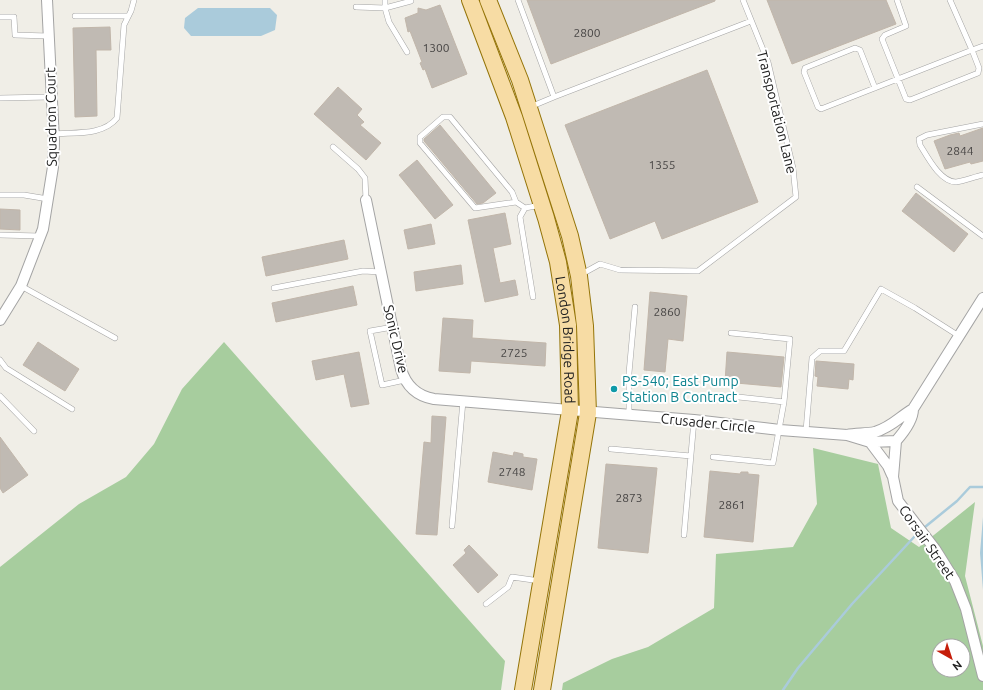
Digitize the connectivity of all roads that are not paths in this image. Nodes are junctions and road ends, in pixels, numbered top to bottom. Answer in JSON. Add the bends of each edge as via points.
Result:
{"nodes":[{"id":1,"x":47,"y":0,"type":"edge"},
{"id":2,"x":134,"y":0,"type":"edge"},
{"id":3,"x":385,"y":0,"type":"edge"},
{"id":4,"x":470,"y":0,"type":"edge"},
{"id":5,"x":488,"y":0,"type":"edge"},
{"id":6,"x":518,"y":0,"type":"edge"},
{"id":7,"x":743,"y":0,"type":"edge"},
{"id":8,"x":897,"y":0,"type":"edge"},
{"id":9,"x":950,"y":0,"type":"edge"},
{"id":10,"x":411,"y":1,"type":"edge"},
{"id":11,"x":356,"y":6,"type":"dead end"},
{"id":12,"x":384,"y":8,"type":"junction"},
{"id":13,"x":75,"y":16,"type":"dead end"},
{"id":14,"x":128,"y":16,"type":"junction"},
{"id":15,"x":0,"y":17,"type":"edge"},
{"id":16,"x":751,"y":21,"type":"junction"},
{"id":17,"x":48,"y":36,"type":"junction"},
{"id":18,"x":983,"y":46,"type":"edge"},
{"id":19,"x":972,"y":50,"type":"junction"},
{"id":20,"x":407,"y":52,"type":"dead end"},
{"id":21,"x":898,"y":79,"type":"junction"},
{"id":22,"x":875,"y":88,"type":"junction"},
{"id":23,"x":52,"y":97,"type":"junction"},
{"id":24,"x":554,"y":97,"type":"junction"},
{"id":25,"x":0,"y":98,"type":"edge"},
{"id":26,"x":529,"y":107,"type":"junction"},
{"id":27,"x":983,"y":124,"type":"edge"},
{"id":28,"x":53,"y":134,"type":"junction"},
{"id":29,"x":333,"y":147,"type":"dead end"},
{"id":30,"x":983,"y":175,"type":"edge"},
{"id":31,"x":917,"y":187,"type":"dead end"},
{"id":32,"x":0,"y":195,"type":"edge"},
{"id":33,"x":48,"y":199,"type":"junction"},
{"id":34,"x":366,"y":200,"type":"joint"},
{"id":35,"x":516,"y":202,"type":"junction"},
{"id":36,"x":551,"y":202,"type":"junction"},
{"id":37,"x":525,"y":208,"type":"junction"},
{"id":38,"x":0,"y":235,"type":"edge"},
{"id":39,"x":40,"y":236,"type":"junction"},
{"id":40,"x":983,"y":236,"type":"edge"},
{"id":41,"x":381,"y":272,"type":"junction"},
{"id":42,"x":578,"y":276,"type":"junction"},
{"id":43,"x":21,"y":286,"type":"junction"},
{"id":44,"x":274,"y":288,"type":"dead end"},
{"id":45,"x":533,"y":297,"type":"dead end"},
{"id":46,"x":983,"y":298,"type":"edge"},
{"id":47,"x":635,"y":307,"type":"dead end"},
{"id":48,"x":0,"y":320,"type":"edge"},
{"id":49,"x":393,"y":326,"type":"junction"},
{"id":50,"x":731,"y":333,"type":"dead end"},
{"id":51,"x":959,"y":336,"type":"junction"},
{"id":52,"x":115,"y":338,"type":"dead end"},
{"id":53,"x":0,"y":360,"type":"edge"},
{"id":54,"x":405,"y":380,"type":"junction"},
{"id":55,"x":0,"y":396,"type":"edge"},
{"id":56,"x":729,"y":396,"type":"dead end"},
{"id":57,"x":463,"y":401,"type":"junction"},
{"id":58,"x":784,"y":402,"type":"junction"},
{"id":59,"x":72,"y":409,"type":"dead end"},
{"id":60,"x":913,"y":409,"type":"junction"},
{"id":61,"x":570,"y":411,"type":"junction"},
{"id":62,"x":588,"y":413,"type":"junction"},
{"id":63,"x":629,"y":416,"type":"junction"},
{"id":64,"x":694,"y":420,"type":"junction"},
{"id":65,"x":780,"y":430,"type":"junction"},
{"id":66,"x":34,"y":432,"type":"dead end"},
{"id":67,"x":806,"y":432,"type":"junction"},
{"id":68,"x":847,"y":435,"type":"junction"},
{"id":69,"x":896,"y":441,"type":"junction"},
{"id":70,"x":870,"y":442,"type":"junction"},
{"id":71,"x":611,"y":449,"type":"dead end"},
{"id":72,"x":691,"y":456,"type":"junction"},
{"id":73,"x":713,"y":457,"type":"dead end"},
{"id":74,"x":893,"y":477,"type":"junction"},
{"id":75,"x":452,"y":526,"type":"dead end"},
{"id":76,"x":684,"y":535,"type":"dead end"},
{"id":77,"x":541,"y":581,"type":"junction"},
{"id":78,"x":486,"y":604,"type":"dead end"},
{"id":79,"x":983,"y":676,"type":"edge"},
{"id":80,"x":523,"y":690,"type":"edge"},
{"id":81,"x":542,"y":690,"type":"edge"}],
"edges":[{"from":1,"to":17,"type":"street","name":"Squadron Court"},
{"from":2,"to":14,"type":"lane"},
{"from":3,"to":12,"type":"lane"},
{"from":4,"to":36,"type":"main road","name":"London Bridge Road"},
{"from":5,"to":26,"type":"main road","name":"London Bridge Road"},
{"from":6,"to":24,"type":"lane"},
{"from":7,"to":16,"type":"lane","name":"Transportation Lane"},
{"from":8,"to":21,"type":"lane","via":[[906,26],[885,35],[882,39]]},
{"from":9,"to":19,"type":"lane"},
{"from":10,"to":12,"type":"lane"},
{"from":11,"to":12,"type":"lane"},
{"from":12,"to":20,"type":"lane","via":[[389,22]]},
{"from":13,"to":14,"type":"lane"},
{"from":14,"to":28,"type":"lane","via":[[124,25],[117,118],[106,128]]},
{"from":15,"to":17,"type":"lane","via":[[14,17],[15,35]]},
{"from":16,"to":24,"type":"lane"},
{"from":16,"to":42,"type":"lane","name":"Transportation Lane","via":[[768,62],[793,168],[796,197],[698,271],[620,270],[600,264]]},
{"from":17,"to":23,"type":"street","name":"Squadron Court"},
{"from":18,"to":19,"type":"lane"},
{"from":19,"to":21,"type":"lane"},
{"from":19,"to":21,"type":"lane","via":[[979,68],[978,73],[910,100],[906,99]]},
{"from":21,"to":22,"type":"lane"},
{"from":22,"to":22,"type":"lane","via":[[821,109],[804,72],[805,68],[855,48],[860,50]]},
{"from":23,"to":25,"type":"lane"},
{"from":23,"to":28,"type":"street","name":"Squadron Court"},
{"from":24,"to":26,"type":"lane"},
{"from":26,"to":36,"type":"main road","name":"London Bridge Road"},
{"from":27,"to":30,"type":"lane","via":[[927,135],[919,139],[920,145],[948,180],[955,182]]},
{"from":28,"to":33,"type":"street","name":"Squadron Court","via":[[53,167]]},
{"from":29,"to":34,"type":"lane","via":[[358,169],[364,178]]},
{"from":31,"to":40,"type":"lane"},
{"from":32,"to":33,"type":"lane"},
{"from":33,"to":39,"type":"street","name":"Squadron Court"},
{"from":34,"to":41,"type":"street","name":"Sonic Drive"},
{"from":35,"to":35,"type":"lane","via":[[475,208],[420,143],[420,137],[443,117],[450,117],[512,192]]},
{"from":35,"to":37,"type":"lane"},
{"from":36,"to":37,"type":"lane"},
{"from":36,"to":42,"type":"main road","name":"London Bridge Road","via":[[570,236]]},
{"from":36,"to":61,"type":"main road","name":"London Bridge Road","via":[[570,351]]},
{"from":37,"to":45,"type":"lane","via":[[520,217]]},
{"from":38,"to":39,"type":"lane"},
{"from":39,"to":43,"type":"street","name":"Squadron Court"},
{"from":41,"to":44,"type":"lane","via":[[363,271]]},
{"from":41,"to":49,"type":"street","name":"Sonic Drive"},
{"from":42,"to":62,"type":"main road","name":"London Bridge Road","via":[[585,326]]},
{"from":43,"to":48,"type":"street","name":"Squadron Court"},
{"from":43,"to":52,"type":"lane"},
{"from":46,"to":51,"type":"street","name":"Crusader Circle"},
{"from":47,"to":63,"type":"lane","via":[[629,373]]},
{"from":49,"to":54,"type":"street","name":"Sonic Drive"},
{"from":49,"to":54,"type":"lane","via":[[370,331],[380,378],[382,385]]},
{"from":50,"to":58,"type":"lane","via":[[790,339]]},
{"from":51,"to":60,"type":"street","name":"Crusader Circle"},
{"from":51,"to":67,"type":"lane","via":[[881,289],[844,351],[820,351],[812,358]]},
{"from":53,"to":59,"type":"lane","via":[[6,368]]},
{"from":54,"to":57,"type":"street","name":"Sonic Drive","via":[[427,398]]},
{"from":55,"to":66,"type":"lane"},
{"from":56,"to":58,"type":"lane"},
{"from":57,"to":61,"type":"street","name":"Sonic Drive"},
{"from":57,"to":75,"type":"lane"},
{"from":58,"to":65,"type":"lane"},
{"from":60,"to":68,"type":"street","name":"Crusader Circle","via":[[887,428]]},
{"from":60,"to":69,"type":"street","name":"Crusader Circle","via":[[913,415]]},
{"from":61,"to":62,"type":"street","name":"Crusader Circle"},
{"from":61,"to":77,"type":"main road","name":"London Bridge Road"},
{"from":62,"to":63,"type":"street","name":"Crusader Circle"},
{"from":62,"to":81,"type":"main road","name":"London Bridge Road"},
{"from":63,"to":64,"type":"street","name":"Crusader Circle"},
{"from":64,"to":65,"type":"street","name":"Crusader Circle"},
{"from":64,"to":72,"type":"lane"},
{"from":65,"to":67,"type":"street","name":"Crusader Circle"},
{"from":65,"to":73,"type":"lane","via":[[773,462]]},
{"from":67,"to":68,"type":"street","name":"Crusader Circle"},
{"from":68,"to":70,"type":"street","name":"Crusader Circle"},
{"from":69,"to":70,"type":"street","name":"Crusader Circle"},
{"from":69,"to":74,"type":"street","name":"Corsair Street"},
{"from":70,"to":74,"type":"street","name":"Corsair Street"},
{"from":71,"to":72,"type":"lane"},
{"from":72,"to":76,"type":"lane"},
{"from":74,"to":79,"type":"street","name":"Corsair Street","via":[[898,502],[935,549],[955,581],[966,609]]},
{"from":77,"to":78,"type":"lane","via":[[512,577],[508,587]]},
{"from":77,"to":80,"type":"main road","name":"London Bridge Road"}]}
